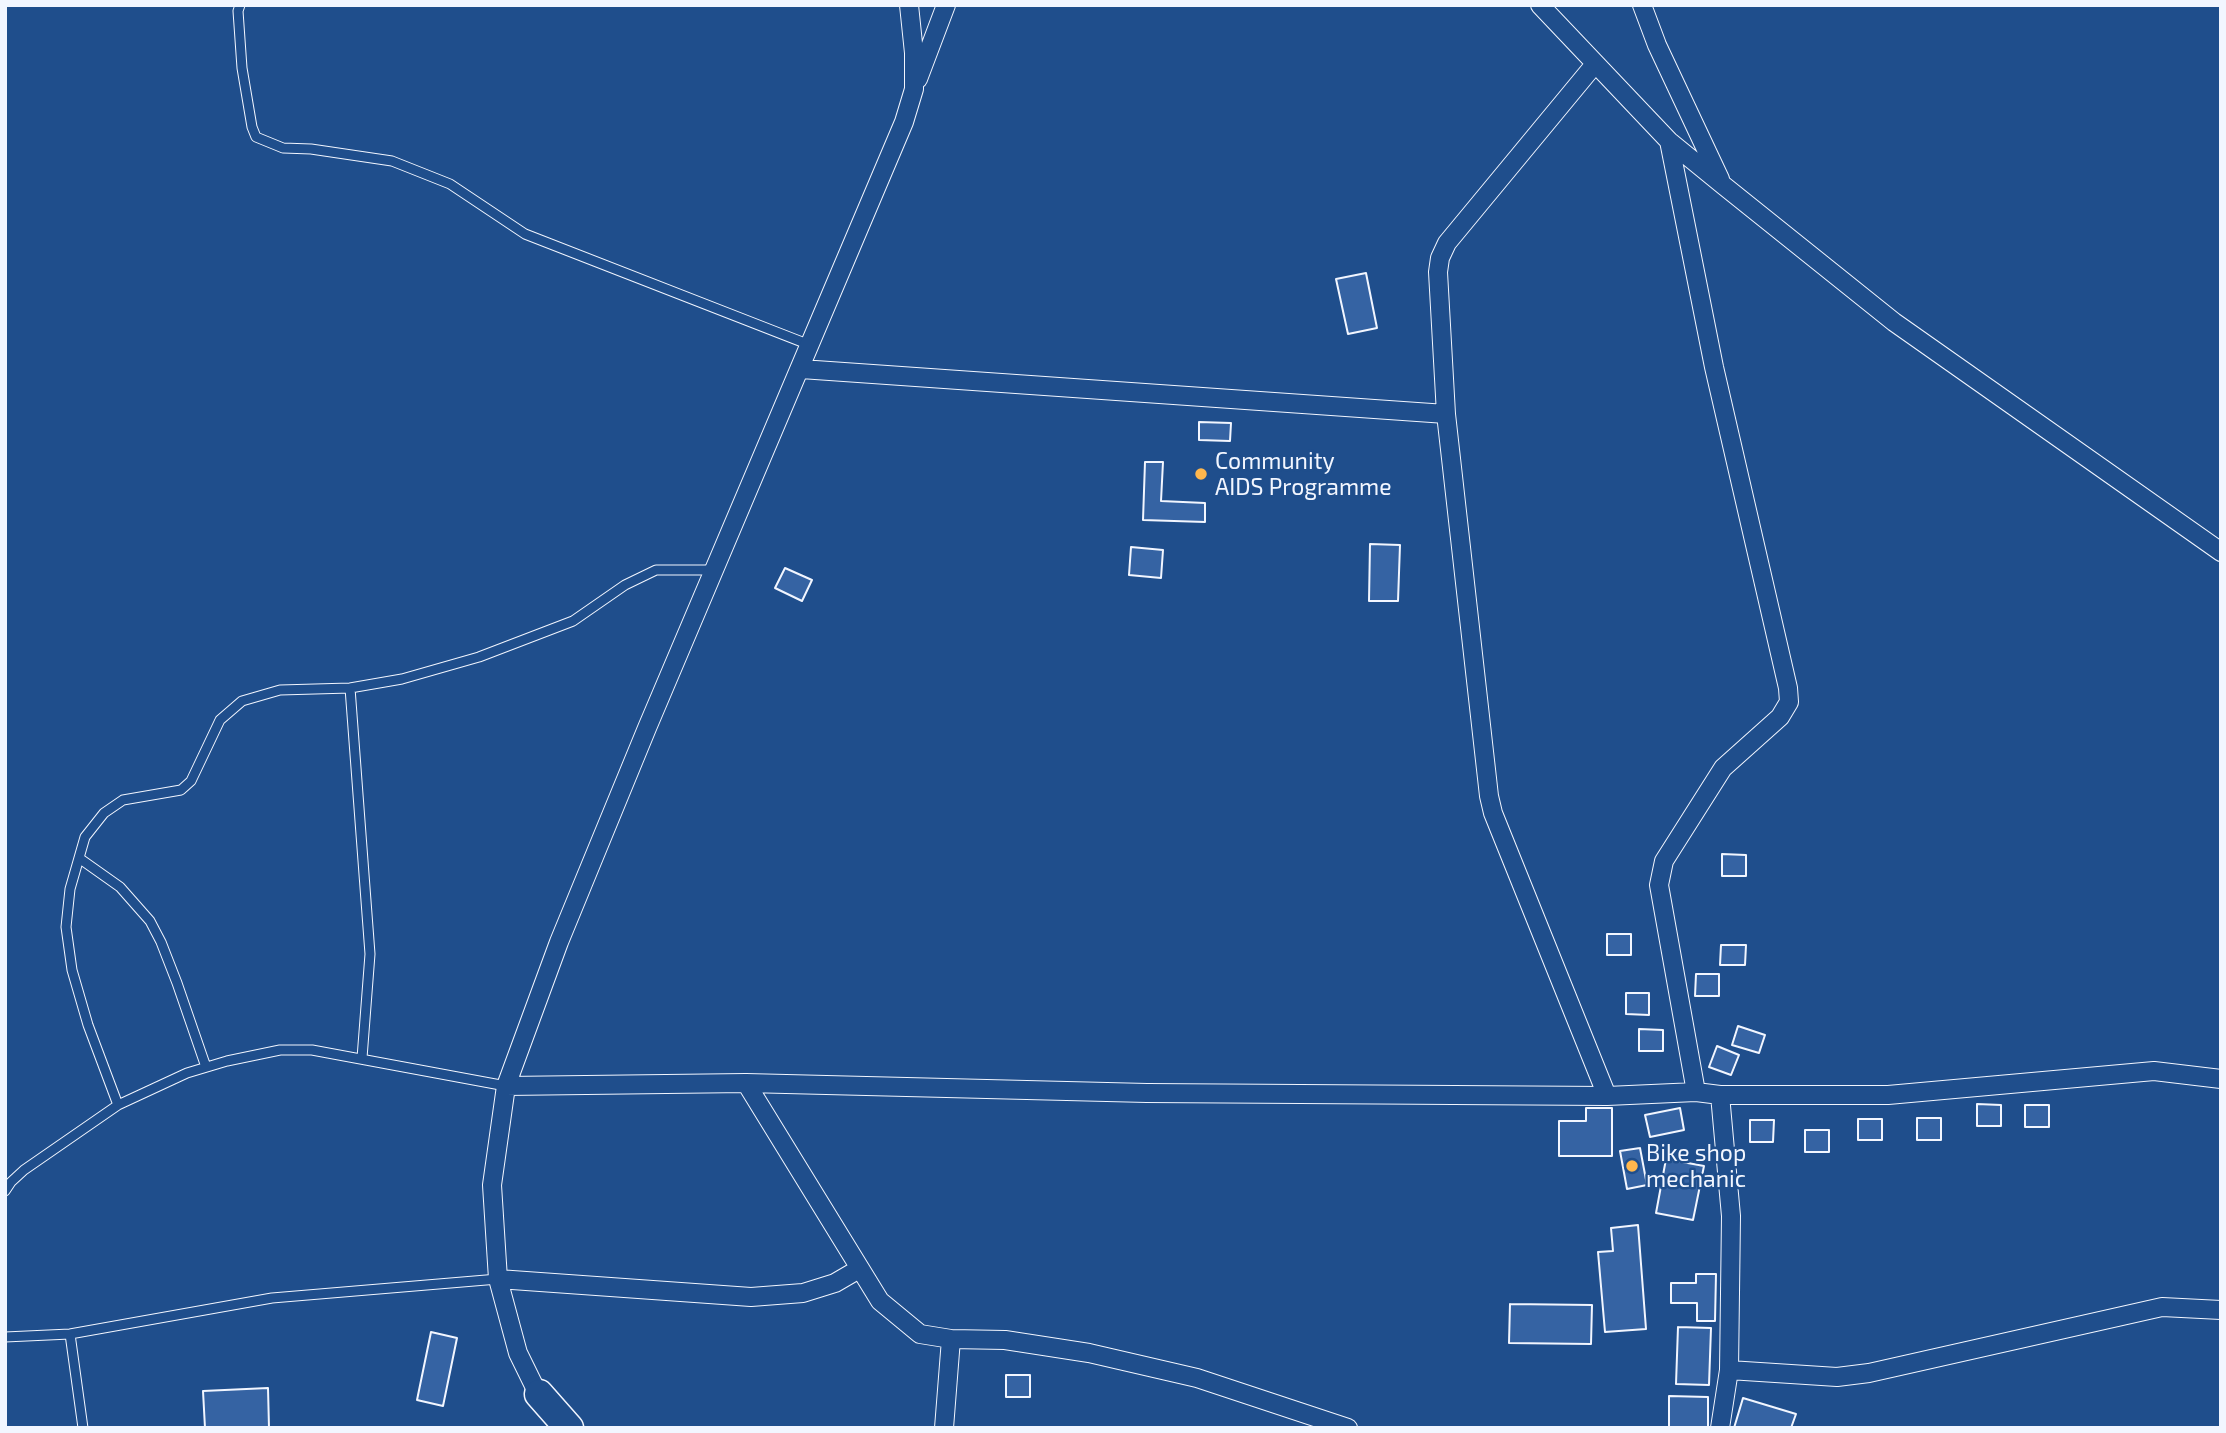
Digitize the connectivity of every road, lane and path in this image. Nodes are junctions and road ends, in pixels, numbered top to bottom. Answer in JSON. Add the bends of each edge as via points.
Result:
{"nodes":[{"id":1,"x":240,"y":5,"type":"edge"},
{"id":2,"x":909,"y":5,"type":"edge"},
{"id":3,"x":946,"y":5,"type":"edge"},
{"id":4,"x":1540,"y":5,"type":"edge"},
{"id":5,"x":1642,"y":5,"type":"edge"},
{"id":6,"x":1595,"y":64,"type":"junction"},
{"id":7,"x":914,"y":89,"type":"junction"},
{"id":8,"x":1669,"y":142,"type":"junction"},
{"id":9,"x":1723,"y":185,"type":"junction"},
{"id":10,"x":810,"y":345,"type":"junction"},
{"id":11,"x":801,"y":369,"type":"junction"},
{"id":12,"x":1446,"y":414,"type":"junction"},
{"id":13,"x":2221,"y":552,"type":"edge"},
{"id":14,"x":715,"y":570,"type":"junction"},
{"id":15,"x":350,"y":688,"type":"junction"},
{"id":16,"x":79,"y":858,"type":"junction"},
{"id":17,"x":362,"y":1058,"type":"junction"},
{"id":18,"x":206,"y":1067,"type":"junction"},
{"id":19,"x":2221,"y":1079,"type":"edge"},
{"id":20,"x":746,"y":1083,"type":"junction"},
{"id":21,"x":506,"y":1086,"type":"junction"},
{"id":22,"x":1696,"y":1092,"type":"junction"},
{"id":23,"x":1720,"y":1095,"type":"junction"},
{"id":24,"x":1607,"y":1096,"type":"junction"},
{"id":25,"x":118,"y":1105,"type":"junction"},
{"id":26,"x":5,"y":1191,"type":"edge"},
{"id":27,"x":859,"y":1269,"type":"junction"},
{"id":28,"x":498,"y":1279,"type":"junction"},
{"id":29,"x":2221,"y":1310,"type":"edge"},
{"id":30,"x":70,"y":1334,"type":"junction"},
{"id":31,"x":5,"y":1337,"type":"edge"},
{"id":32,"x":951,"y":1339,"type":"junction"},
{"id":33,"x":1729,"y":1370,"type":"junction"},
{"id":34,"x":539,"y":1394,"type":"joint"},
{"id":35,"x":557,"y":1427,"type":"edge"},
{"id":36,"x":83,"y":1428,"type":"edge"},
{"id":37,"x":944,"y":1428,"type":"edge"},
{"id":38,"x":1348,"y":1428,"type":"edge"},
{"id":39,"x":1720,"y":1428,"type":"edge"}],
"edges":[{"from":1,"to":10,"type":"lane","via":[[242,68],[256,137],[283,148],[392,161],[450,184],[525,234]]},
{"from":2,"to":7,"type":"street"},
{"from":3,"to":7,"type":"street"},
{"from":4,"to":6,"type":"street"},
{"from":5,"to":9,"type":"street"},
{"from":6,"to":8,"type":"street"},
{"from":6,"to":12,"type":"street","via":[[1447,243],[1440,258]]},
{"from":7,"to":10,"type":"street","via":[[905,122]]},
{"from":8,"to":9,"type":"street"},
{"from":8,"to":22,"type":"street","via":[[1789,702],[1780,717],[1723,768],[1664,861],[1659,886]]},
{"from":9,"to":13,"type":"street","via":[[1894,322]]},
{"from":10,"to":11,"type":"street"},
{"from":11,"to":12,"type":"street"},
{"from":11,"to":14,"type":"street"},
{"from":12,"to":24,"type":"street","via":[[1493,813]]},
{"from":14,"to":15,"type":"lane","via":[[656,570],[573,621],[479,657]]},
{"from":14,"to":21,"type":"street","via":[[564,929]]},
{"from":15,"to":16,"type":"lane","via":[[280,690],[242,701],[220,720],[191,781],[181,790],[141,795],[113,806],[85,837]]},
{"from":15,"to":17,"type":"lane","via":[[370,954]]},
{"from":16,"to":18,"type":"lane","via":[[120,887],[150,921]]},
{"from":16,"to":25,"type":"lane","via":[[66,927],[72,970]]},
{"from":17,"to":18,"type":"lane","via":[[294,1049]]},
{"from":17,"to":21,"type":"lane"},
{"from":18,"to":25,"type":"lane"},
{"from":19,"to":23,"type":"street","via":[[2154,1071],[1888,1095]]},
{"from":20,"to":21,"type":"street"},
{"from":20,"to":24,"type":"street","via":[[1147,1093]]},
{"from":20,"to":27,"type":"street"},
{"from":21,"to":28,"type":"street","via":[[492,1185]]},
{"from":22,"to":23,"type":"street"},
{"from":22,"to":24,"type":"street"},
{"from":23,"to":33,"type":"street","via":[[1731,1216]]},
{"from":25,"to":26,"type":"lane","via":[[24,1170]]},
{"from":27,"to":28,"type":"street","via":[[803,1293],[751,1297]]},
{"from":27,"to":32,"type":"street","via":[[897,1317],[920,1334]]},
{"from":28,"to":30,"type":"lane","via":[[272,1298]]},
{"from":28,"to":34,"type":"street","via":[[518,1353]]},
{"from":29,"to":33,"type":"street","via":[[2162,1307],[1870,1373],[1837,1377]]},
{"from":30,"to":31,"type":"lane"},
{"from":30,"to":36,"type":"lane"},
{"from":32,"to":37,"type":"street"},
{"from":32,"to":38,"type":"street","via":[[1005,1340],[1089,1353],[1197,1378]]},
{"from":33,"to":39,"type":"street"},
{"from":34,"to":35,"type":"main road"}]}
